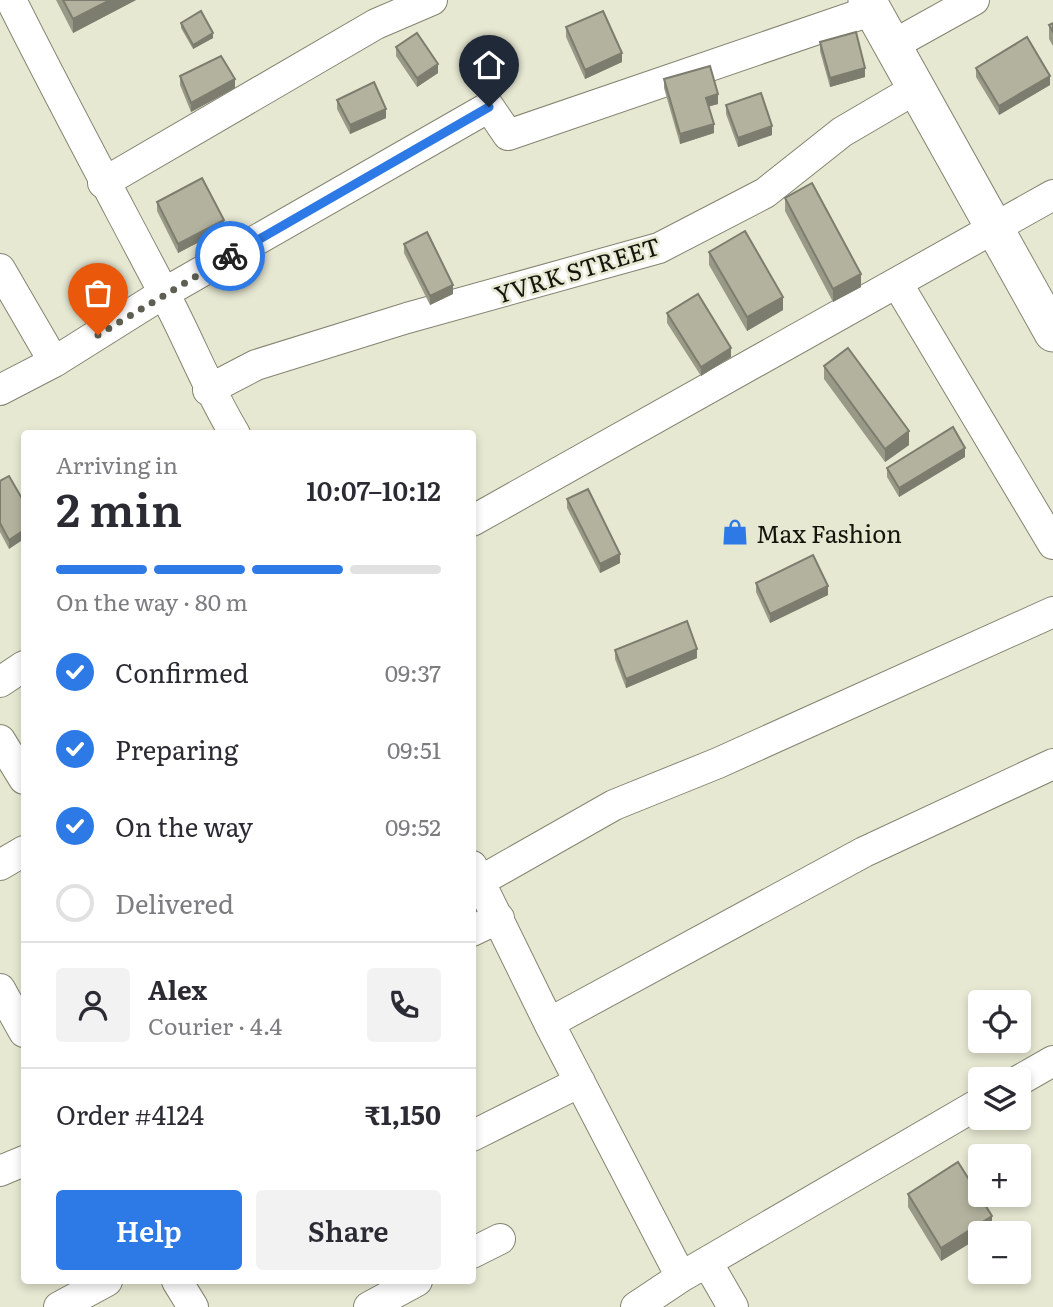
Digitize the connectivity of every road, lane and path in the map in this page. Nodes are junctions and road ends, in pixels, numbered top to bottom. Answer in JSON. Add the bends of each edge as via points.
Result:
{"nodes":[{"id":1,"x":11,"y":0,"type":"edge"},
{"id":2,"x":432,"y":0,"type":"edge"},
{"id":3,"x":974,"y":0,"type":"edge"},
{"id":4,"x":870,"y":5,"type":"edge"},
{"id":5,"x":893,"y":46,"type":"junction"},
{"id":6,"x":917,"y":88,"type":"junction"},
{"id":7,"x":103,"y":183,"type":"junction"},
{"id":8,"x":1053,"y":195,"type":"edge"},
{"id":9,"x":995,"y":228,"type":"junction"},
{"id":10,"x":0,"y":269,"type":"edge"},
{"id":11,"x":897,"y":283,"type":"junction"},
{"id":12,"x":164,"y":293,"type":"junction"},
{"id":13,"x":1053,"y":333,"type":"edge"},
{"id":14,"x":54,"y":362,"type":"junction"},
{"id":15,"x":0,"y":390,"type":"edge"},
{"id":16,"x":208,"y":390,"type":"junction"},
{"id":17,"x":233,"y":430,"type":"edge"},
{"id":18,"x":476,"y":519,"type":"edge"},
{"id":19,"x":1053,"y":544,"type":"edge"},
{"id":20,"x":1053,"y":612,"type":"edge"},
{"id":21,"x":21,"y":668,"type":"edge"},
{"id":22,"x":0,"y":682,"type":"edge"},
{"id":23,"x":0,"y":740,"type":"edge"},
{"id":24,"x":1053,"y":764,"type":"edge"},
{"id":25,"x":21,"y":774,"type":"edge"},
{"id":26,"x":21,"y":853,"type":"edge"},
{"id":27,"x":0,"y":865,"type":"edge"},
{"id":28,"x":477,"y":873,"type":"edge"},
{"id":29,"x":499,"y":918,"type":"junction"},
{"id":30,"x":476,"y":929,"type":"edge"},
{"id":31,"x":0,"y":989,"type":"edge"},
{"id":32,"x":550,"y":1023,"type":"junction"},
{"id":33,"x":21,"y":1027,"type":"edge"},
{"id":34,"x":1053,"y":1061,"type":"edge"},
{"id":35,"x":1031,"y":1074,"type":"edge"},
{"id":36,"x":580,"y":1082,"type":"junction"},
{"id":37,"x":968,"y":1110,"type":"edge"},
{"id":38,"x":476,"y":1134,"type":"edge"},
{"id":39,"x":21,"y":1162,"type":"edge"},
{"id":40,"x":0,"y":1171,"type":"edge"},
{"id":41,"x":500,"y":1239,"type":"dead end"},
{"id":42,"x":476,"y":1251,"type":"edge"},
{"id":43,"x":707,"y":1262,"type":"junction"},
{"id":44,"x":681,"y":1277,"type":"junction"},
{"id":45,"x":101,"y":1284,"type":"edge"},
{"id":46,"x":411,"y":1284,"type":"edge"},
{"id":47,"x":59,"y":1307,"type":"edge"},
{"id":48,"x":369,"y":1307,"type":"edge"},
{"id":49,"x":636,"y":1307,"type":"edge"},
{"id":50,"x":733,"y":1307,"type":"edge"}],
"edges":[{"from":1,"to":7,"type":"street"},
{"from":2,"to":7,"type":"street","via":[[376,24]]},
{"from":3,"to":5,"type":"street"},
{"from":4,"to":5,"type":"main road"},
{"from":4,"to":12,"type":"street","via":[[508,135],[489,107]]},
{"from":5,"to":6,"type":"main road"},
{"from":6,"to":9,"type":"main road"},
{"from":6,"to":16,"type":"street","name":"YVRK STREET","via":[[842,132],[765,193],[659,247],[256,365]]},
{"from":7,"to":12,"type":"street"},
{"from":8,"to":9,"type":"street"},
{"from":9,"to":11,"type":"street"},
{"from":9,"to":13,"type":"main road"},
{"from":10,"to":14,"type":"street"},
{"from":11,"to":18,"type":"street"},
{"from":11,"to":19,"type":"street"},
{"from":12,"to":14,"type":"street"},
{"from":12,"to":16,"type":"street"},
{"from":14,"to":15,"type":"street"},
{"from":16,"to":17,"type":"street"},
{"from":20,"to":28,"type":"street","via":[[614,805]]},
{"from":21,"to":22,"type":"street"},
{"from":23,"to":25,"type":"street"},
{"from":24,"to":32,"type":"street","via":[[864,852]]},
{"from":26,"to":27,"type":"street"},
{"from":28,"to":29,"type":"street"},
{"from":29,"to":30,"type":"street"},
{"from":29,"to":32,"type":"street"},
{"from":31,"to":33,"type":"street"},
{"from":32,"to":36,"type":"street"},
{"from":34,"to":35,"type":"street"},
{"from":36,"to":38,"type":"street"},
{"from":36,"to":44,"type":"street"},
{"from":37,"to":43,"type":"street"},
{"from":39,"to":40,"type":"street"},
{"from":41,"to":42,"type":"street"},
{"from":43,"to":44,"type":"street"},
{"from":43,"to":50,"type":"street"},
{"from":44,"to":49,"type":"street"},
{"from":45,"to":47,"type":"street"},
{"from":46,"to":48,"type":"street"}]}
